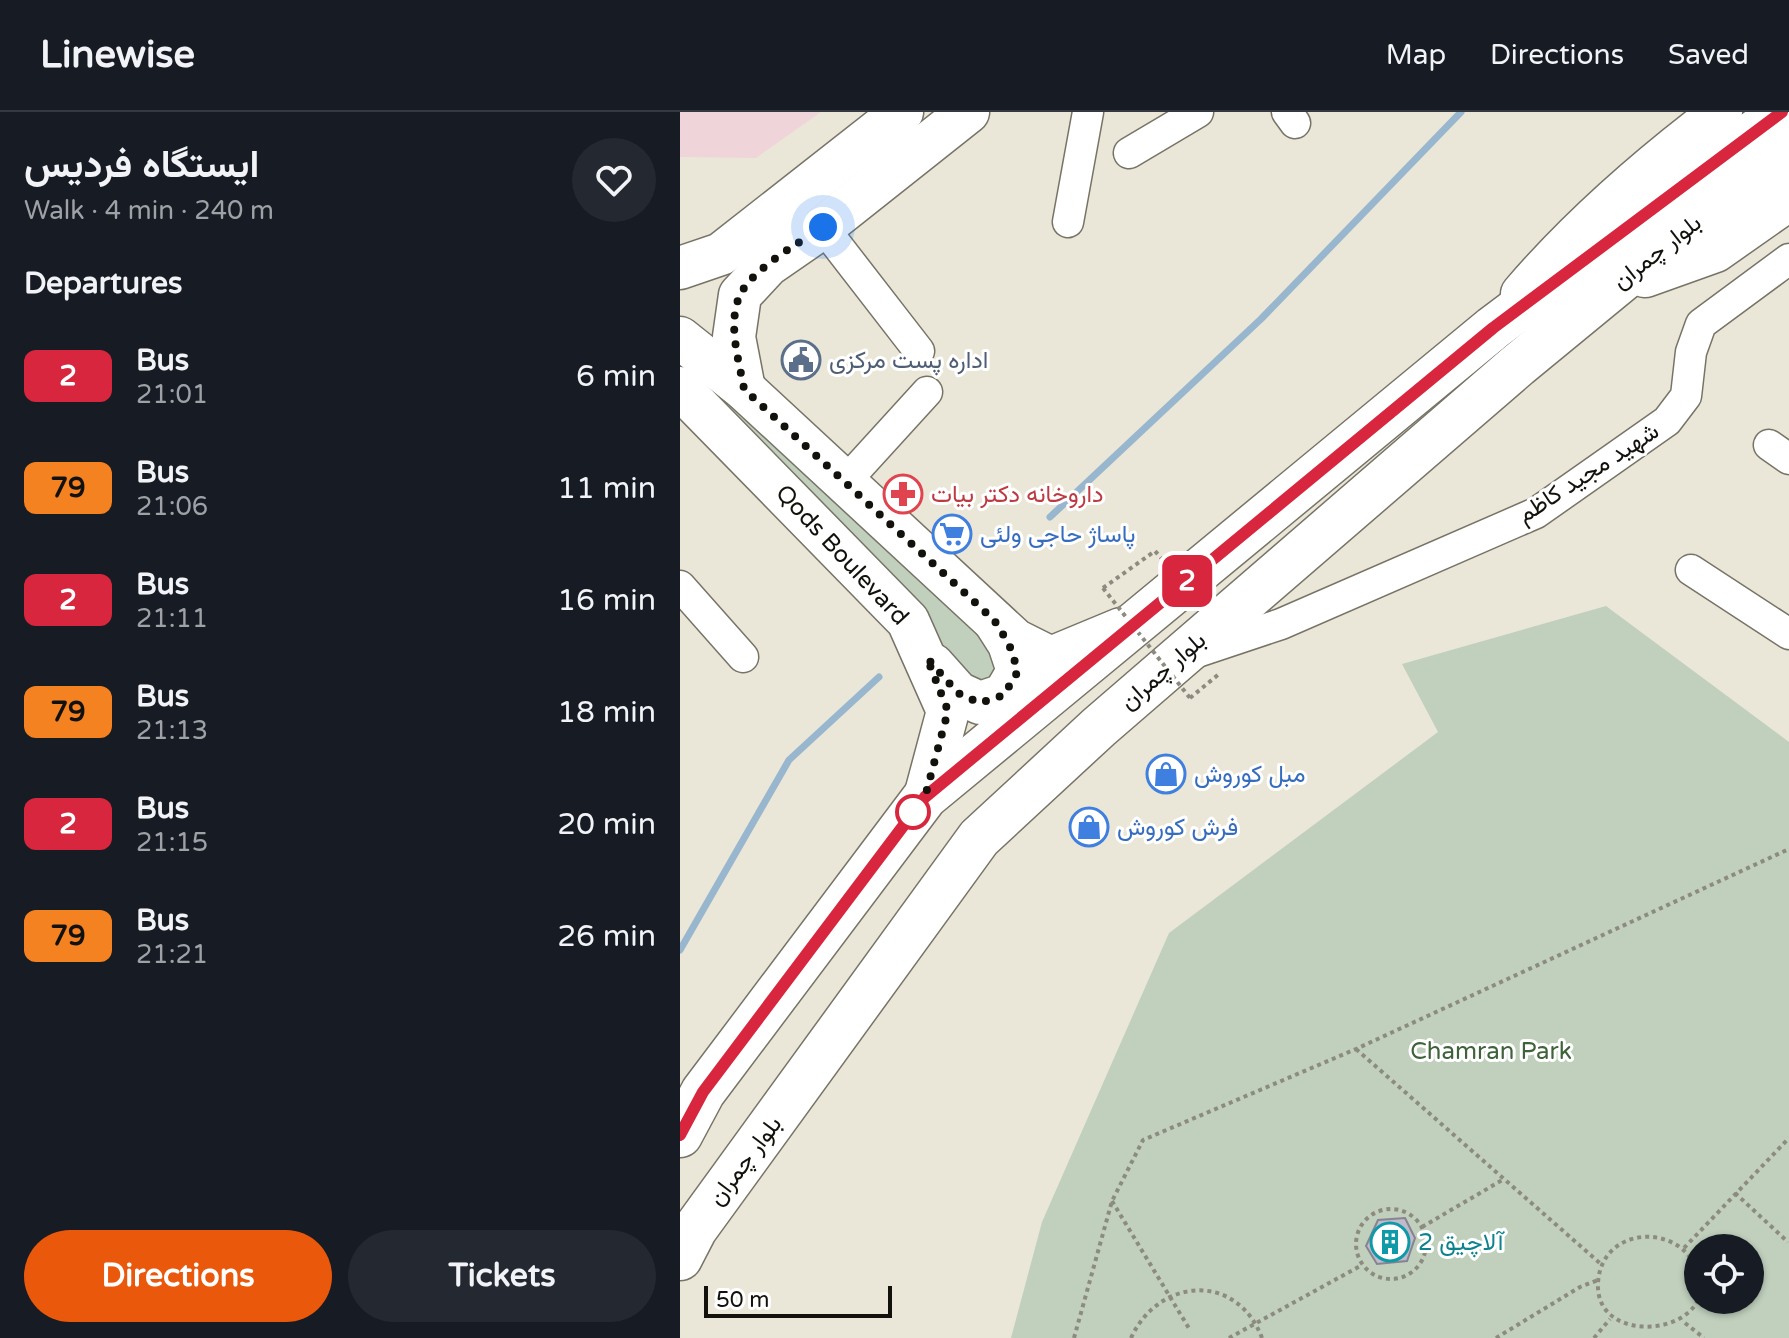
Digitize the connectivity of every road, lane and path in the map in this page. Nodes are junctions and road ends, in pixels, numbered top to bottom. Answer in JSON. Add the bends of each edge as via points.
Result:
{"nodes":[{"id":1,"x":902,"y":112,"type":"edge"},
{"id":2,"x":968,"y":112,"type":"edge"},
{"id":3,"x":1088,"y":112,"type":"edge"},
{"id":4,"x":1198,"y":112,"type":"edge"},
{"id":5,"x":1721,"y":112,"type":"edge"},
{"id":6,"x":1782,"y":112,"type":"edge"},
{"id":7,"x":1789,"y":152,"type":"edge"},
{"id":8,"x":1129,"y":153,"type":"dead end"},
{"id":9,"x":1789,"y":198,"type":"edge"},
{"id":10,"x":1068,"y":222,"type":"dead end"},
{"id":11,"x":823,"y":227,"type":"junction"},
{"id":12,"x":1789,"y":259,"type":"edge"},
{"id":13,"x":680,"y":268,"type":"edge"},
{"id":14,"x":1613,"y":286,"type":"junction"},
{"id":15,"x":1493,"y":328,"type":"junction"},
{"id":16,"x":680,"y":338,"type":"edge"},
{"id":17,"x":919,"y":351,"type":"dead end"},
{"id":18,"x":680,"y":388,"type":"edge"},
{"id":19,"x":744,"y":389,"type":"junction"},
{"id":20,"x":927,"y":392,"type":"dead end"},
{"id":21,"x":845,"y":482,"type":"junction"},
{"id":22,"x":1155,"y":551,"type":"dead end"},
{"id":23,"x":1691,"y":570,"type":"dead end"},
{"id":24,"x":680,"y":586,"type":"edge"},
{"id":25,"x":994,"y":620,"type":"junction"},
{"id":26,"x":1134,"y":624,"type":"junction"},
{"id":27,"x":1789,"y":634,"type":"edge"},
{"id":28,"x":743,"y":657,"type":"dead end"},
{"id":29,"x":927,"y":658,"type":"junction"},
{"id":30,"x":1184,"y":678,"type":"junction"},
{"id":31,"x":925,"y":797,"type":"junction"},
{"id":32,"x":1789,"y":849,"type":"edge"},
{"id":33,"x":1356,"y":1049,"type":"junction"},
{"id":34,"x":680,"y":1135,"type":"edge"},
{"id":35,"x":1789,"y":1138,"type":"edge"},
{"id":36,"x":1504,"y":1179,"type":"junction"},
{"id":37,"x":1735,"y":1193,"type":"junction"},
{"id":38,"x":1112,"y":1201,"type":"junction"},
{"id":39,"x":1422,"y":1227,"type":"junction"},
{"id":40,"x":1697,"y":1234,"type":"edge"},
{"id":41,"x":1788,"y":1242,"type":"edge"},
{"id":42,"x":1684,"y":1248,"type":"edge"},
{"id":43,"x":680,"y":1258,"type":"edge"},
{"id":44,"x":1362,"y":1265,"type":"junction"},
{"id":45,"x":1602,"y":1265,"type":"junction"},
{"id":46,"x":1598,"y":1280,"type":"junction"},
{"id":47,"x":1170,"y":1295,"type":"junction"},
{"id":48,"x":1690,"y":1314,"type":"edge"},
{"id":49,"x":1610,"y":1319,"type":"junction"},
{"id":50,"x":1257,"y":1323,"type":"junction"},
{"id":51,"x":1685,"y":1323,"type":"junction"},
{"id":52,"x":1678,"y":1328,"type":"dead end"},
{"id":53,"x":1190,"y":1330,"type":"dead end"},
{"id":54,"x":1623,"y":1330,"type":"dead end"},
{"id":55,"x":1074,"y":1338,"type":"edge"},
{"id":56,"x":1131,"y":1338,"type":"edge"},
{"id":57,"x":1229,"y":1338,"type":"edge"},
{"id":58,"x":1262,"y":1338,"type":"edge"},
{"id":59,"x":1496,"y":1338,"type":"edge"},
{"id":60,"x":1594,"y":1338,"type":"edge"},
{"id":61,"x":1704,"y":1338,"type":"edge"}],
"edges":[{"from":1,"to":13,"type":"main road","via":[[721,254]]},
{"from":2,"to":11,"type":"main road"},
{"from":3,"to":10,"type":"street"},
{"from":4,"to":8,"type":"street"},
{"from":5,"to":15,"type":"main road","via":[[1652,165],[1564,246]]},
{"from":6,"to":15,"type":"main road","name":"بلوار چمران"},
{"from":7,"to":14,"type":"main road","name":"بلوار چمران"},
{"from":9,"to":14,"type":"main road","via":[[1715,250]]},
{"from":11,"to":17,"type":"street"},
{"from":11,"to":19,"type":"main road","via":[[768,265],[740,295],[734,337]]},
{"from":12,"to":30,"type":"street","name":"شهید مجید کاظم","via":[[1701,324],[1691,352],[1686,396],[1667,421],[1536,513],[1281,624]]},
{"from":14,"to":30,"type":"main road","name":"بلوار چمران"},
{"from":15,"to":26,"type":"main road","name":"بلوار چمران"},
{"from":16,"to":19,"type":"main road"},
{"from":18,"to":29,"type":"main road","name":"Qods Boulevard","via":[[908,621]]},
{"from":19,"to":21,"type":"main road"},
{"from":20,"to":21,"type":"street"},
{"from":21,"to":25,"type":"main road"},
{"from":22,"to":30,"type":"path","bridge":true,"via":[[1103,588]]},
{"from":23,"to":27,"type":"street"},
{"from":24,"to":28,"type":"street"},
{"from":25,"to":26,"type":"main road","via":[[1015,640],[1051,658]]},
{"from":25,"to":29,"type":"main road","via":[[1018,671],[1004,695],[980,703],[958,693]]},
{"from":26,"to":31,"type":"main road","name":"بلوار چمران"},
{"from":29,"to":31,"type":"main road","name":"Qods Boulevard","via":[[948,711]]},
{"from":30,"to":43,"type":"main road","name":"بلوار چمران","via":[[979,838],[695,1229]]},
{"from":31,"to":34,"type":"main road","name":"بلوار چمران","via":[[703,1092]]},
{"from":32,"to":33,"type":"path"},
{"from":33,"to":36,"type":"path"},
{"from":33,"to":38,"type":"path","via":[[1143,1140]]},
{"from":35,"to":37,"type":"path"},
{"from":36,"to":39,"type":"path"},
{"from":36,"to":45,"type":"path"},
{"from":37,"to":40,"type":"path"},
{"from":37,"to":41,"type":"path"},
{"from":38,"to":47,"type":"path"},
{"from":38,"to":55,"type":"path"},
{"from":39,"to":44,"type":"path","via":[[1426,1250],[1415,1271],[1381,1279]]},
{"from":39,"to":44,"type":"path","via":[[1405,1212],[1382,1210],[1372,1215],[1363,1222],[1355,1243]]},
{"from":42,"to":45,"type":"path","via":[[1670,1239],[1639,1236],[1611,1252]]},
{"from":44,"to":50,"type":"path"},
{"from":45,"to":46,"type":"path"},
{"from":46,"to":49,"type":"path","via":[[1602,1308]]},
{"from":46,"to":59,"type":"path"},
{"from":47,"to":50,"type":"path","via":[[1189,1290],[1218,1294],[1244,1308]]},
{"from":47,"to":53,"type":"path"},
{"from":47,"to":56,"type":"path","via":[[1139,1321]]},
{"from":48,"to":51,"type":"path"},
{"from":49,"to":54,"type":"path"},
{"from":49,"to":60,"type":"path"},
{"from":50,"to":57,"type":"path"},
{"from":50,"to":58,"type":"path"},
{"from":51,"to":52,"type":"path"},
{"from":51,"to":61,"type":"path"}]}
